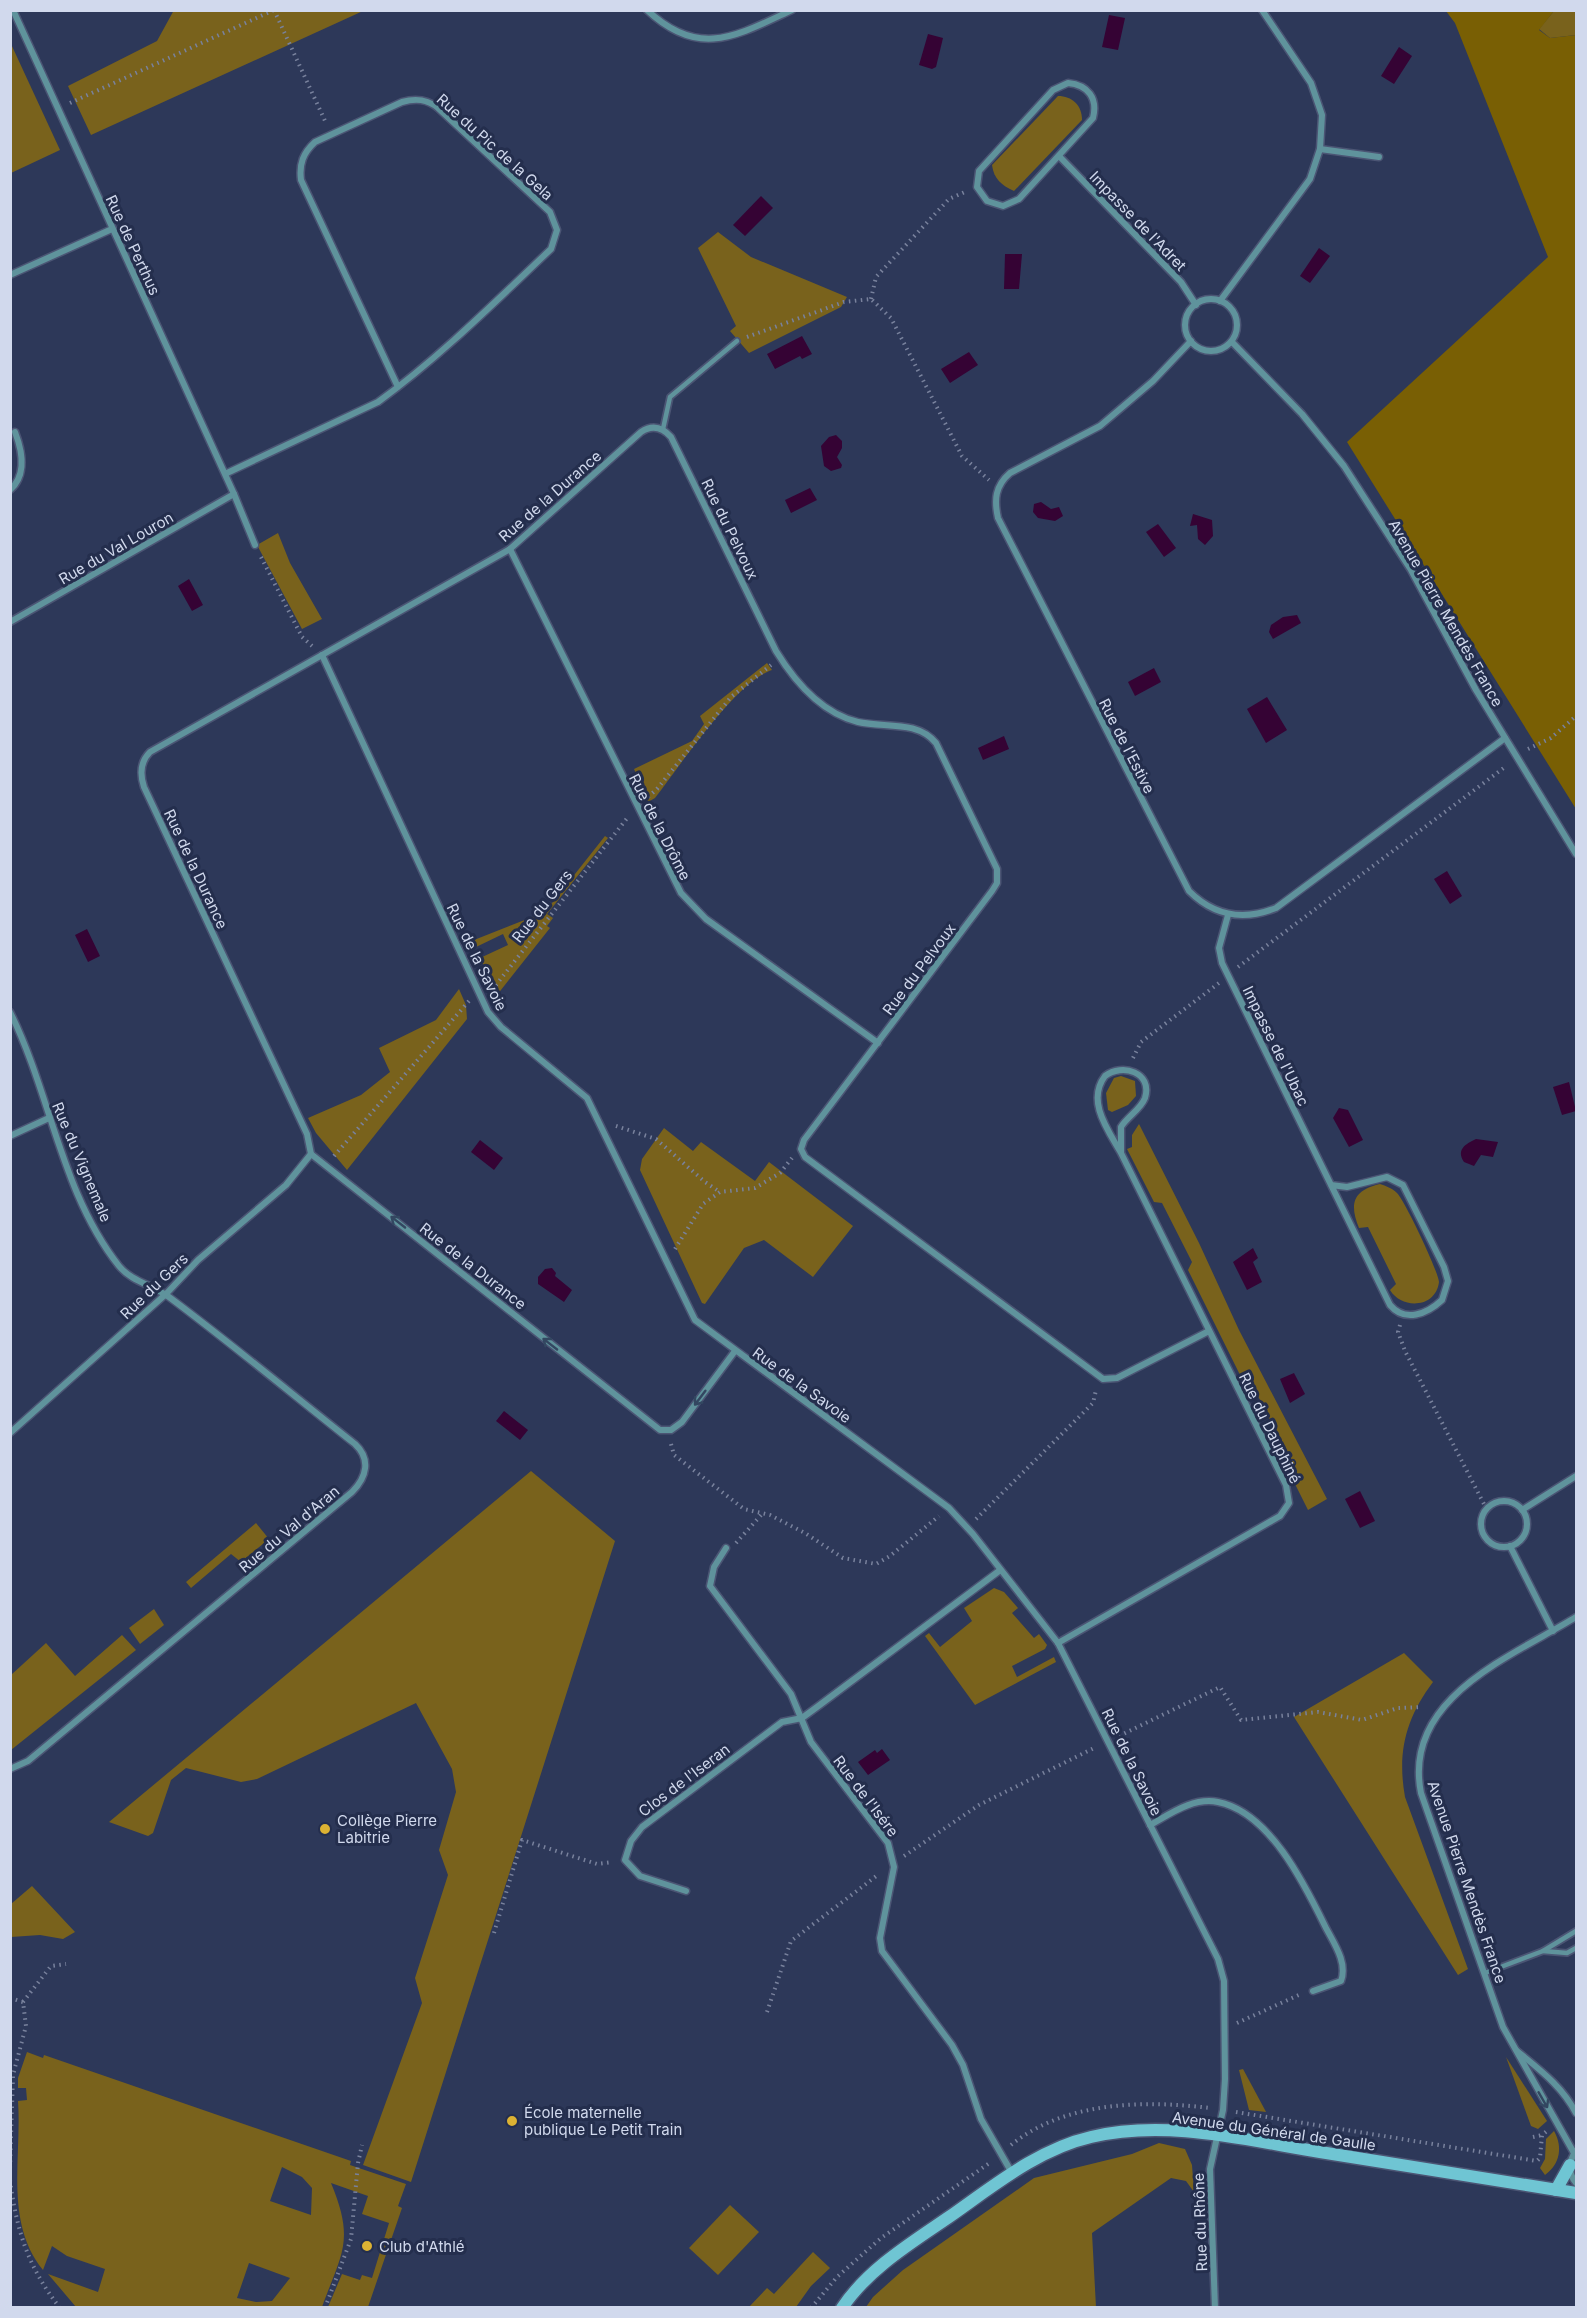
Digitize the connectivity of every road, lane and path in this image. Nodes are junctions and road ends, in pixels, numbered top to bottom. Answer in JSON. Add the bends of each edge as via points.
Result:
{"nodes":[{"id":1,"x":13,"y":10,"type":"edge"},
{"id":2,"x":274,"y":10,"type":"edge"},
{"id":3,"x":647,"y":10,"type":"edge"},
{"id":4,"x":792,"y":10,"type":"edge"},
{"id":5,"x":1262,"y":10,"type":"edge"},
{"id":6,"x":10,"y":19,"type":"edge"},
{"id":7,"x":19,"y":27,"type":"junction"},
{"id":8,"x":59,"y":109,"type":"junction"},
{"id":9,"x":331,"y":134,"type":"junction"},
{"id":10,"x":1320,"y":149,"type":"junction"},
{"id":11,"x":1059,"y":156,"type":"junction"},
{"id":12,"x":1380,"y":157,"type":"dead end"},
{"id":13,"x":977,"y":187,"type":"junction"},
{"id":14,"x":112,"y":229,"type":"junction"},
{"id":15,"x":10,"y":275,"type":"edge"},
{"id":16,"x":870,"y":299,"type":"junction"},
{"id":17,"x":1220,"y":301,"type":"junction"},
{"id":18,"x":1196,"y":305,"type":"junction"},
{"id":19,"x":737,"y":341,"type":"joint"},
{"id":20,"x":1191,"y":341,"type":"junction"},
{"id":21,"x":1232,"y":342,"type":"junction"},
{"id":22,"x":398,"y":387,"type":"junction"},
{"id":23,"x":663,"y":429,"type":"junction"},
{"id":24,"x":15,"y":432,"type":"dead end"},
{"id":25,"x":227,"y":473,"type":"junction"},
{"id":26,"x":998,"y":488,"type":"junction"},
{"id":27,"x":10,"y":490,"type":"edge"},
{"id":28,"x":234,"y":494,"type":"junction"},
{"id":29,"x":255,"y":545,"type":"joint"},
{"id":30,"x":510,"y":549,"type":"junction"},
{"id":31,"x":10,"y":622,"type":"edge"},
{"id":32,"x":322,"y":655,"type":"junction"},
{"id":33,"x":781,"y":659,"type":"junction"},
{"id":34,"x":1576,"y":716,"type":"edge"},
{"id":35,"x":1505,"y":738,"type":"junction"},
{"id":36,"x":1535,"y":744,"type":"dead end"},
{"id":37,"x":1505,"y":767,"type":"dead end"},
{"id":38,"x":635,"y":807,"type":"junction"},
{"id":39,"x":1576,"y":854,"type":"edge"},
{"id":40,"x":1228,"y":915,"type":"junction"},
{"id":41,"x":1228,"y":975,"type":"junction"},
{"id":42,"x":483,"y":1001,"type":"junction"},
{"id":43,"x":10,"y":1012,"type":"edge"},
{"id":44,"x":878,"y":1043,"type":"junction"},
{"id":45,"x":1126,"y":1069,"type":"junction"},
{"id":46,"x":49,"y":1119,"type":"junction"},
{"id":47,"x":599,"y":1121,"type":"junction"},
{"id":48,"x":10,"y":1136,"type":"edge"},
{"id":49,"x":801,"y":1149,"type":"junction"},
{"id":50,"x":1121,"y":1153,"type":"junction"},
{"id":51,"x":311,"y":1154,"type":"junction"},
{"id":52,"x":328,"y":1167,"type":"junction"},
{"id":53,"x":1331,"y":1185,"type":"junction"},
{"id":54,"x":720,"y":1192,"type":"junction"},
{"id":55,"x":665,"y":1258,"type":"junction"},
{"id":56,"x":166,"y":1294,"type":"junction"},
{"id":57,"x":1402,"y":1316,"type":"junction"},
{"id":58,"x":1209,"y":1331,"type":"junction"},
{"id":59,"x":735,"y":1351,"type":"junction"},
{"id":60,"x":1099,"y":1377,"type":"junction"},
{"id":61,"x":668,"y":1431,"type":"junction"},
{"id":62,"x":10,"y":1432,"type":"edge"},
{"id":63,"x":1576,"y":1476,"type":"edge"},
{"id":64,"x":949,"y":1508,"type":"junction"},
{"id":65,"x":1486,"y":1508,"type":"junction"},
{"id":66,"x":1522,"y":1510,"type":"junction"},
{"id":67,"x":762,"y":1514,"type":"junction"},
{"id":68,"x":967,"y":1527,"type":"junction"},
{"id":69,"x":1510,"y":1546,"type":"junction"},
{"id":70,"x":726,"y":1548,"type":"joint"},
{"id":71,"x":999,"y":1571,"type":"junction"},
{"id":72,"x":1576,"y":1617,"type":"edge"},
{"id":73,"x":1553,"y":1631,"type":"junction"},
{"id":74,"x":1058,"y":1643,"type":"junction"},
{"id":75,"x":1421,"y":1707,"type":"dead end"},
{"id":76,"x":802,"y":1718,"type":"junction"},
{"id":77,"x":1109,"y":1741,"type":"junction"},
{"id":78,"x":10,"y":1769,"type":"edge"},
{"id":79,"x":1150,"y":1825,"type":"junction"},
{"id":80,"x":625,"y":1860,"type":"junction"},
{"id":81,"x":894,"y":1863,"type":"junction"},
{"id":82,"x":686,"y":1891,"type":"dead end"},
{"id":83,"x":1576,"y":1931,"type":"edge"},
{"id":84,"x":494,"y":1933,"type":"dead end"},
{"id":85,"x":1576,"y":1948,"type":"edge"},
{"id":86,"x":1543,"y":1951,"type":"junction"},
{"id":87,"x":66,"y":1964,"type":"dead end"},
{"id":88,"x":1485,"y":1973,"type":"junction"},
{"id":89,"x":1313,"y":1991,"type":"joint"},
{"id":90,"x":10,"y":1998,"type":"edge"},
{"id":91,"x":23,"y":2002,"type":"junction"},
{"id":92,"x":767,"y":2012,"type":"dead end"},
{"id":93,"x":1225,"y":2026,"type":"junction"},
{"id":94,"x":1514,"y":2049,"type":"junction"},
{"id":95,"x":1206,"y":2108,"type":"dead end"},
{"id":96,"x":1576,"y":2113,"type":"edge"},
{"id":97,"x":1246,"y":2115,"type":"dead end"},
{"id":98,"x":1550,"y":2127,"type":"dead end"},
{"id":99,"x":1542,"y":2135,"type":"junction"},
{"id":100,"x":1216,"y":2136,"type":"junction"},
{"id":101,"x":1533,"y":2137,"type":"dead end"},
{"id":102,"x":1014,"y":2143,"type":"dead end"},
{"id":103,"x":362,"y":2145,"type":"dead end"},
{"id":104,"x":1574,"y":2156,"type":"edge"},
{"id":105,"x":10,"y":2169,"type":"edge"},
{"id":106,"x":1012,"y":2173,"type":"junction"},
{"id":107,"x":10,"y":2180,"type":"edge"},
{"id":108,"x":1576,"y":2183,"type":"edge"},
{"id":109,"x":1556,"y":2190,"type":"junction"},
{"id":110,"x":1576,"y":2193,"type":"edge"},
{"id":111,"x":60,"y":2307,"type":"edge"},
{"id":112,"x":325,"y":2307,"type":"edge"},
{"id":113,"x":842,"y":2307,"type":"edge"},
{"id":114,"x":1215,"y":2307,"type":"edge"}],
"edges":[{"from":1,"to":7,"type":"street","name":"Rue de Perthus"},
{"from":2,"to":8,"type":"path"},
{"from":2,"to":9,"type":"path"},
{"from":3,"to":4,"type":"street","via":[[666,28],[698,38],[723,38],[746,32]]},
{"from":5,"to":10,"type":"street","via":[[1311,83],[1322,115]]},
{"from":6,"to":7,"type":"street","name":"Rue de Perthus"},
{"from":7,"to":8,"type":"street","name":"Rue de Perthus"},
{"from":8,"to":14,"type":"street","name":"Rue de Perthus"},
{"from":9,"to":22,"type":"street","name":"Rue du Pic de la Gela","via":[[307,150],[301,164],[301,180]]},
{"from":9,"to":22,"type":"street","name":"Rue du Pic de la Gela","via":[[402,102],[428,102],[550,212],[555,224],[557,236],[552,249]]},
{"from":10,"to":12,"type":"street"},
{"from":10,"to":17,"type":"street","via":[[1310,179]]},
{"from":11,"to":13,"type":"street","via":[[1012,204],[995,205]]},
{"from":11,"to":13,"type":"street","via":[[1088,125],[1095,110],[1090,93],[1077,84],[1068,83],[1053,90],[984,164]]},
{"from":11,"to":18,"type":"street","name":"Impasse de l'Adret","via":[[1181,282]]},
{"from":13,"to":16,"type":"path","via":[[949,199],[876,277]]},
{"from":14,"to":15,"type":"street"},
{"from":14,"to":25,"type":"street","name":"Rue de Perthus"},
{"from":16,"to":19,"type":"path","via":[[844,302]]},
{"from":16,"to":26,"type":"path","via":[[891,318],[962,456]]},
{"from":17,"to":18,"type":"street"},
{"from":17,"to":21,"type":"street","via":[[1236,318],[1238,327]]},
{"from":18,"to":20,"type":"street","via":[[1185,326]]},
{"from":19,"to":23,"type":"lane","via":[[670,397]]},
{"from":20,"to":21,"type":"street","via":[[1211,351]]},
{"from":20,"to":26,"type":"street","via":[[1109,419],[1015,469]]},
{"from":21,"to":35,"type":"street","name":"Avenue Pierre Mendès France","via":[[1302,414],[1344,466],[1411,570]]},
{"from":22,"to":25,"type":"street","name":"Rue du Pic de la Gela","via":[[355,414]]},
{"from":23,"to":30,"type":"street","name":"Rue de la Durance","via":[[641,432]]},
{"from":23,"to":33,"type":"street","name":"Rue du Pelvoux","via":[[671,437]]},
{"from":24,"to":27,"type":"street","via":[[21,467]]},
{"from":25,"to":28,"type":"street"},
{"from":26,"to":40,"type":"street","name":"Rue de l'Estive","via":[[999,518],[1181,880],[1196,898]]},
{"from":28,"to":29,"type":"street"},
{"from":28,"to":31,"type":"street","name":"Rue du Val Louron"},
{"from":29,"to":32,"type":"path","via":[[302,637]]},
{"from":30,"to":32,"type":"street","name":"Rue de la Durance"},
{"from":30,"to":38,"type":"street","name":"Rue de la Drôme"},
{"from":32,"to":42,"type":"street","name":"Rue de la Savoie"},
{"from":32,"to":51,"type":"street","name":"Rue de la Durance","via":[[150,752],[141,775],[307,1134]]},
{"from":33,"to":38,"type":"path","name":"Rue du Gers","via":[[731,697],[657,789]]},
{"from":33,"to":44,"type":"street","name":"Rue du Pelvoux","via":[[806,692],[837,714],[858,722],[910,728],[933,739],[997,869],[997,883],[992,891]]},
{"from":34,"to":36,"type":"path","via":[[1551,738]]},
{"from":35,"to":39,"type":"street","name":"Avenue Pierre Mendès France"},
{"from":35,"to":40,"type":"street","name":"Rue de l'Estive","via":[[1286,903],[1257,915]]},
{"from":37,"to":41,"type":"path"},
{"from":38,"to":42,"type":"path","name":"Rue du Gers"},
{"from":38,"to":44,"type":"street","name":"Rue de la Drôme","via":[[674,883],[696,910]]},
{"from":40,"to":41,"type":"street","name":"Impasse de l'Ubac","via":[[1219,948]]},
{"from":41,"to":45,"type":"path","via":[[1141,1042]]},
{"from":41,"to":53,"type":"street","name":"Impasse de l'Ubac"},
{"from":42,"to":47,"type":"street","name":"Rue de la Savoie","via":[[501,1027],[583,1094]]},
{"from":42,"to":52,"type":"path","name":"Rue du Gers","via":[[470,1000],[334,1154]]},
{"from":43,"to":46,"type":"street","name":"Rue du Vignemale","via":[[31,1058]]},
{"from":44,"to":49,"type":"street","name":"Rue du Pelvoux"},
{"from":45,"to":50,"type":"street","via":[[1141,1077],[1146,1095],[1121,1127]]},
{"from":45,"to":50,"type":"street","name":"Rue du Dauphiné","via":[[1105,1076],[1097,1096],[1099,1112]]},
{"from":46,"to":48,"type":"street"},
{"from":46,"to":56,"type":"street","name":"Rue du Vignemale","via":[[80,1194],[118,1265],[127,1275]]},
{"from":47,"to":54,"type":"path","via":[[656,1139]]},
{"from":47,"to":55,"type":"street","name":"Rue de la Savoie"},
{"from":49,"to":54,"type":"path","via":[[780,1173],[755,1188]]},
{"from":49,"to":60,"type":"street","via":[[808,1160]]},
{"from":50,"to":58,"type":"street","name":"Rue du Dauphiné"},
{"from":51,"to":52,"type":"street","name":"Rue de la Durance"},
{"from":51,"to":56,"type":"street","name":"Rue du Gers","via":[[296,1175],[198,1260]]},
{"from":61,"to":52,"type":"street","name":"Rue de la Durance","one_way":true,"via":[[646,1420]]},
{"from":53,"to":57,"type":"street","name":"Impasse de l'Ubac","via":[[1390,1305]]},
{"from":53,"to":57,"type":"street","via":[[1347,1187],[1387,1177],[1400,1182],[1406,1190],[1448,1281],[1445,1295],[1437,1305]]},
{"from":54,"to":55,"type":"path","via":[[703,1204],[674,1251]]},
{"from":55,"to":59,"type":"street","name":"Rue de la Savoie","via":[[694,1320]]},
{"from":56,"to":62,"type":"street","name":"Rue du Gers"},
{"from":56,"to":78,"type":"street","name":"Rue du Val d'Aran","via":[[359,1448],[365,1461],[364,1477],[352,1492],[28,1761]]},
{"from":57,"to":65,"type":"path","via":[[1398,1332],[1405,1351]]},
{"from":58,"to":60,"type":"street","via":[[1117,1378]]},
{"from":58,"to":74,"type":"street","name":"Rue du Dauphiné","via":[[1286,1485],[1288,1507],[1280,1516]]},
{"from":59,"to":61,"type":"street","one_way":true,"via":[[682,1422]]},
{"from":59,"to":64,"type":"street","name":"Rue de la Savoie"},
{"from":60,"to":68,"type":"path","via":[[1094,1403]]},
{"from":61,"to":67,"type":"path","via":[[674,1455],[744,1509]]},
{"from":63,"to":66,"type":"street"},
{"from":64,"to":67,"type":"path","via":[[876,1564],[843,1558],[805,1533]]},
{"from":64,"to":68,"type":"street","name":"Rue de la Savoie"},
{"from":65,"to":66,"type":"street","via":[[1502,1500]]},
{"from":65,"to":69,"type":"street","via":[[1481,1516],[1483,1534],[1496,1546]]},
{"from":66,"to":69,"type":"street","via":[[1526,1532]]},
{"from":67,"to":70,"type":"path","via":[[734,1545]]},
{"from":68,"to":71,"type":"street","name":"Rue de la Savoie"},
{"from":69,"to":73,"type":"street"},
{"from":70,"to":76,"type":"street","name":"Rue de l'Isére","via":[[714,1567],[710,1586],[791,1694]]},
{"from":71,"to":74,"type":"street","name":"Rue de la Savoie"},
{"from":71,"to":76,"type":"street"},
{"from":72,"to":73,"type":"street","name":"Avenue Pierre Mendès France"},
{"from":73,"to":88,"type":"street","name":"Avenue Pierre Mendès France","via":[[1457,1690],[1436,1716],[1421,1752],[1421,1793]]},
{"from":74,"to":77,"type":"street","name":"Rue de la Savoie"},
{"from":75,"to":77,"type":"path","via":[[1398,1708],[1362,1720],[1317,1712],[1240,1720],[1220,1687]]},
{"from":76,"to":80,"type":"street","name":"Clos de l'Iseran","via":[[782,1722],[642,1827],[631,1841]]},
{"from":76,"to":81,"type":"street","name":"Rue de l'Isére","via":[[811,1742],[888,1843]]},
{"from":77,"to":79,"type":"street","name":"Rue de la Savoie"},
{"from":77,"to":81,"type":"path","via":[[979,1805]]},
{"from":79,"to":89,"type":"street","via":[[1184,1807],[1210,1801],[1235,1808],[1263,1830],[1300,1877],[1343,1964],[1341,1981]]},
{"from":79,"to":93,"type":"street","name":"Rue de la Savoie","via":[[1218,1959],[1224,1981]]},
{"from":80,"to":82,"type":"street","via":[[640,1876]]},
{"from":80,"to":84,"type":"path","via":[[597,1864],[522,1840]]},
{"from":81,"to":92,"type":"path","via":[[791,1941]]},
{"from":81,"to":106,"type":"street","via":[[880,1938],[882,1951],[952,2045],[981,2119]]},
{"from":83,"to":86,"type":"lane"},
{"from":85,"to":86,"type":"lane","via":[[1567,1953]]},
{"from":86,"to":88,"type":"lane"},
{"from":87,"to":91,"type":"path","via":[[51,1966]]},
{"from":88,"to":94,"type":"street","name":"Avenue Pierre Mendès France"},
{"from":89,"to":93,"type":"path","via":[[1245,2022]]},
{"from":90,"to":91,"type":"path"},
{"from":91,"to":105,"type":"path","via":[[26,2026],[13,2075]]},
{"from":93,"to":100,"type":"street","name":"Rue de la Savoie","via":[[1225,2100]]},
{"from":94,"to":96,"type":"street","via":[[1564,2092]]},
{"from":94,"to":104,"type":"street","name":"Avenue Pierre Mendès France","one_way":true},
{"from":95,"to":102,"type":"path","name":"Avenue du Général de Gaulle","via":[[1132,2103],[1099,2108],[1050,2123]]},
{"from":97,"to":99,"type":"path","name":"Avenue du Général de Gaulle","via":[[1537,2161]]},
{"from":98,"to":99,"type":"path","name":"Avenue du Général de Gaulle"},
{"from":99,"to":101,"type":"path"},
{"from":100,"to":106,"type":"street","name":"Avenue du Général de Gaulle","via":[[1132,2130],[1089,2137]]},
{"from":100,"to":109,"type":"street","name":"Avenue du Général de Gaulle"},
{"from":100,"to":114,"type":"street","name":"Rue du Rhône","via":[[1210,2169]]},
{"from":103,"to":112,"type":"path","via":[[351,2239]]},
{"from":104,"to":108,"type":"street","name":"Avenue Pierre Mendès France","via":[[1571,2175]]},
{"from":104,"to":109,"type":"street"},
{"from":106,"to":113,"type":"street","name":"Avenue du Général de Gaulle","via":[[894,2256],[853,2291]]},
{"from":107,"to":111,"type":"path","via":[[15,2219],[29,2261]]},
{"from":109,"to":110,"type":"street","name":"Avenue du Général de Gaulle"}]}
